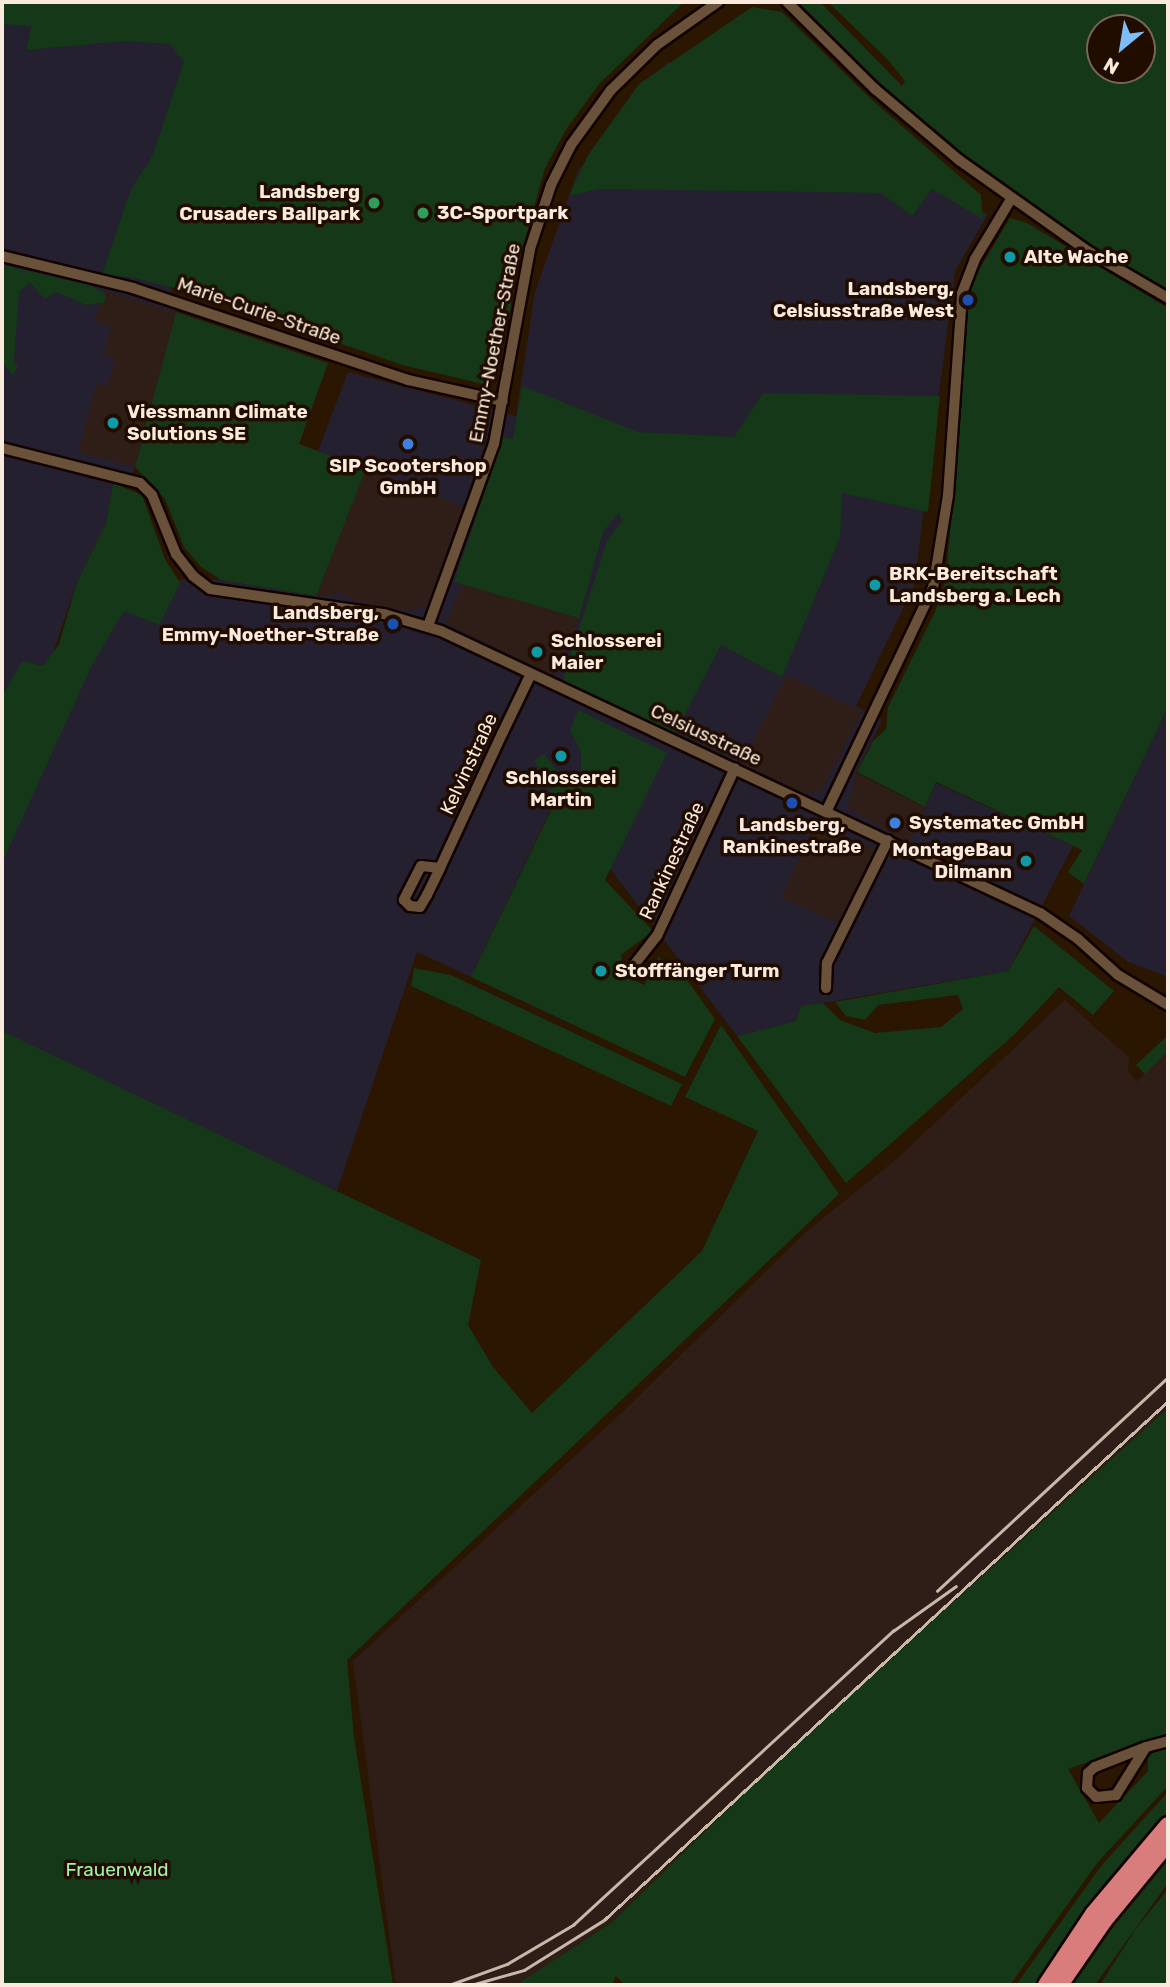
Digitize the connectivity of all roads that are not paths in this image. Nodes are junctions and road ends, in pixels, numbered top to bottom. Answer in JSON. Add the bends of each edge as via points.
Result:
{"nodes":[{"id":1,"x":718,"y":2,"type":"edge"},
{"id":2,"x":787,"y":2,"type":"edge"},
{"id":3,"x":1011,"y":199,"type":"junction"},
{"id":4,"x":2,"y":256,"type":"edge"},
{"id":5,"x":1168,"y":299,"type":"edge"},
{"id":6,"x":503,"y":401,"type":"junction"},
{"id":7,"x":2,"y":448,"type":"edge"},
{"id":8,"x":428,"y":626,"type":"junction"},
{"id":9,"x":531,"y":674,"type":"junction"},
{"id":10,"x":735,"y":768,"type":"junction"},
{"id":11,"x":827,"y":810,"type":"junction"},
{"id":12,"x":888,"y":839,"type":"junction"},
{"id":13,"x":440,"y":869,"type":"dead end"},
{"id":14,"x":634,"y":965,"type":"dead end"},
{"id":15,"x":826,"y":988,"type":"dead end"},
{"id":16,"x":1168,"y":1005,"type":"edge"},
{"id":17,"x":1168,"y":1741,"type":"edge"},
{"id":18,"x":1146,"y":1747,"type":"junction"},
{"id":19,"x":1168,"y":1825,"type":"edge"},
{"id":20,"x":1168,"y":1843,"type":"edge"},
{"id":21,"x":1046,"y":1985,"type":"edge"},
{"id":22,"x":1060,"y":1985,"type":"edge"}],
"edges":[{"from":1,"to":6,"type":"street","name":"Emmy-Noether-Straße","via":[[632,66],[571,145],[544,200],[530,249]]},
{"from":2,"to":3,"type":"street","via":[[903,115]]},
{"from":3,"to":5,"type":"street"},
{"from":3,"to":11,"type":"street","via":[[975,259],[962,293],[948,495],[933,589]]},
{"from":4,"to":6,"type":"street","name":"Marie-Curie-Straße","via":[[133,288],[408,380]]},
{"from":6,"to":8,"type":"street","name":"Emmy-Noether-Straße","via":[[474,508]]},
{"from":7,"to":8,"type":"street","name":"Celsiusstraße","via":[[140,482],[152,495],[176,554],[210,589],[358,609]]},
{"from":8,"to":9,"type":"street","name":"Celsiusstraße"},
{"from":9,"to":10,"type":"street","name":"Celsiusstraße"},
{"from":9,"to":13,"type":"street","name":"Kelvinstraße"},
{"from":10,"to":11,"type":"street","name":"Celsiusstraße"},
{"from":10,"to":14,"type":"street","name":"Rankinestraße","via":[[657,936]]},
{"from":11,"to":12,"type":"street","name":"Celsiusstraße"},
{"from":12,"to":15,"type":"street","via":[[827,963]]},
{"from":12,"to":16,"type":"street","name":"Celsiusstraße","via":[[1040,913],[1134,985]]},
{"from":17,"to":18,"type":"street"},
{"from":18,"to":18,"type":"street","via":[[1095,1768],[1088,1773],[1087,1788],[1097,1797],[1116,1795]]},
{"from":19,"to":21,"type":"highway","via":[[1108,1895]]},
{"from":20,"to":22,"type":"highway","via":[[1111,1911]]}]}
